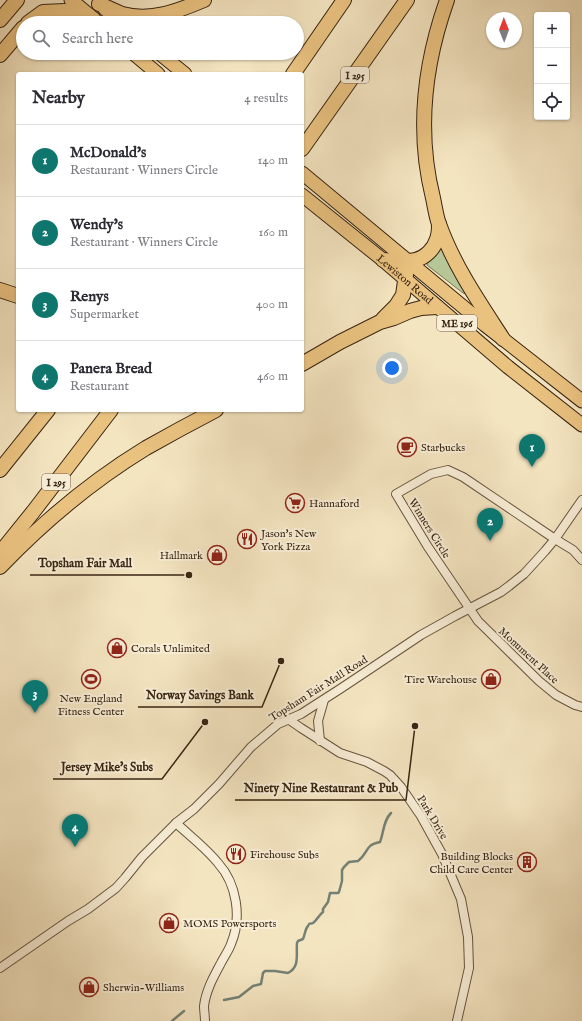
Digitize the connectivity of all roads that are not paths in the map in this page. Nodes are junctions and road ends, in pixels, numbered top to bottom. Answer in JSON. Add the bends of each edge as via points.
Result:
{"nodes":[{"id":1,"x":17,"y":0,"type":"edge"},
{"id":2,"x":70,"y":0,"type":"edge"},
{"id":3,"x":204,"y":0,"type":"edge"},
{"id":4,"x":344,"y":0,"type":"edge"},
{"id":5,"x":407,"y":0,"type":"edge"},
{"id":6,"x":447,"y":0,"type":"edge"},
{"id":7,"x":96,"y":2,"type":"edge"},
{"id":8,"x":38,"y":16,"type":"edge"},
{"id":9,"x":80,"y":16,"type":"edge"},
{"id":10,"x":90,"y":16,"type":"edge"},
{"id":11,"x":113,"y":16,"type":"edge"},
{"id":12,"x":137,"y":16,"type":"edge"},
{"id":13,"x":156,"y":16,"type":"edge"},
{"id":14,"x":0,"y":20,"type":"edge"},
{"id":15,"x":16,"y":36,"type":"edge"},
{"id":16,"x":0,"y":55,"type":"edge"},
{"id":17,"x":304,"y":58,"type":"edge"},
{"id":18,"x":141,"y":60,"type":"edge"},
{"id":19,"x":168,"y":60,"type":"edge"},
{"id":20,"x":303,"y":60,"type":"edge"},
{"id":21,"x":156,"y":72,"type":"edge"},
{"id":22,"x":183,"y":72,"type":"edge"},
{"id":23,"x":294,"y":72,"type":"edge"},
{"id":24,"x":304,"y":146,"type":"edge"},
{"id":25,"x":305,"y":176,"type":"edge"},
{"id":26,"x":304,"y":198,"type":"edge"},
{"id":27,"x":439,"y":223,"type":"junction"},
{"id":28,"x":383,"y":260,"type":"junction"},
{"id":29,"x":408,"y":261,"type":"junction"},
{"id":30,"x":406,"y":279,"type":"junction"},
{"id":31,"x":0,"y":290,"type":"edge"},
{"id":32,"x":16,"y":295,"type":"edge"},
{"id":33,"x":437,"y":307,"type":"junction"},
{"id":34,"x":380,"y":322,"type":"junction"},
{"id":35,"x":503,"y":339,"type":"junction"},
{"id":36,"x":304,"y":363,"type":"edge"},
{"id":37,"x":582,"y":401,"type":"edge"},
{"id":38,"x":46,"y":412,"type":"edge"},
{"id":39,"x":109,"y":412,"type":"edge"},
{"id":40,"x":212,"y":412,"type":"edge"},
{"id":41,"x":582,"y":425,"type":"edge"},
{"id":42,"x":0,"y":470,"type":"edge"},
{"id":43,"x":582,"y":500,"type":"edge"},
{"id":44,"x":555,"y":539,"type":"junction"},
{"id":45,"x":0,"y":553,"type":"edge"},
{"id":46,"x":582,"y":560,"type":"edge"},
{"id":47,"x":0,"y":568,"type":"edge"},
{"id":48,"x":468,"y":608,"type":"junction"},
{"id":49,"x":324,"y":700,"type":"junction"},
{"id":50,"x":582,"y":707,"type":"edge"},
{"id":51,"x":288,"y":720,"type":"junction"},
{"id":52,"x":320,"y":741,"type":"junction"},
{"id":53,"x":176,"y":823,"type":"junction"},
{"id":54,"x":0,"y":968,"type":"edge"},
{"id":55,"x":205,"y":1021,"type":"edge"},
{"id":56,"x":457,"y":1021,"type":"edge"}],
"edges":[{"from":1,"to":14,"type":"highway"},
{"from":2,"to":10,"type":"highway"},
{"from":3,"to":13,"type":"highway"},
{"from":4,"to":17,"type":"highway"},
{"from":5,"to":24,"type":"highway","number":"I 295"},
{"from":6,"to":27,"type":"highway","via":[[429,67],[424,121],[426,166]]},
{"from":7,"to":11,"type":"highway"},
{"from":7,"to":12,"type":"highway"},
{"from":8,"to":9,"type":"highway","via":[[43,12],[65,11]]},
{"from":15,"to":16,"type":"highway"},
{"from":18,"to":21,"type":"highway"},
{"from":19,"to":22,"type":"highway"},
{"from":20,"to":23,"type":"highway"},
{"from":25,"to":29,"type":"highway","name":"Lewiston Road","number":"ME 196"},
{"from":26,"to":28,"type":"highway","name":"Lewiston Road","number":"ME 196"},
{"from":27,"to":29,"type":"highway","via":[[438,239],[432,248],[421,258]]},
{"from":27,"to":35,"type":"highway","via":[[451,253]]},
{"from":28,"to":29,"type":"highway"},
{"from":28,"to":30,"type":"highway","name":"Lewiston Road","number":"ME 196"},
{"from":29,"to":30,"type":"highway"},
{"from":29,"to":35,"type":"highway","name":"Lewiston Road","number":"ME 196"},
{"from":30,"to":33,"type":"highway","name":"Lewiston Road","number":"ME 196"},
{"from":30,"to":34,"type":"highway","via":[[399,302]]},
{"from":31,"to":32,"type":"highway"},
{"from":33,"to":34,"type":"highway","via":[[421,308]]},
{"from":33,"to":41,"type":"highway","name":"Lewiston Road","number":"ME 196"},
{"from":34,"to":36,"type":"highway"},
{"from":35,"to":37,"type":"highway","name":"Lewiston Road","number":"ME 196"},
{"from":38,"to":42,"type":"highway"},
{"from":39,"to":45,"type":"highway","number":"I 295"},
{"from":40,"to":47,"type":"highway","via":[[146,449],[98,480],[49,520]]},
{"from":43,"to":44,"type":"street","name":"Topsham Fair Mall Road"},
{"from":44,"to":46,"type":"street","via":[[573,550]]},
{"from":44,"to":48,"type":"street","name":"Topsham Fair Mall Road","via":[[524,574],[509,586]]},
{"from":44,"to":48,"type":"street","name":"Winners Circle","via":[[463,477],[448,470],[431,474],[396,494]]},
{"from":48,"to":49,"type":"street","name":"Topsham Fair Mall Road","via":[[422,635]]},
{"from":48,"to":50,"type":"street","name":"Monument Place","via":[[534,678],[556,695]]},
{"from":49,"to":51,"type":"street","name":"Topsham Fair Mall Road"},
{"from":49,"to":52,"type":"street","via":[[318,721]]},
{"from":51,"to":52,"type":"street","name":"Park Drive"},
{"from":51,"to":53,"type":"street","name":"Topsham Fair Mall Road","via":[[278,724],[250,747],[194,810]]},
{"from":52,"to":56,"type":"street","name":"Park Drive","via":[[340,753],[367,762],[390,775],[421,816],[442,854],[461,899],[468,937],[469,968]]},
{"from":53,"to":54,"type":"street","name":"Topsham Fair Mall Road","via":[[116,888]]},
{"from":53,"to":55,"type":"street","via":[[219,863],[229,878],[237,910],[232,944],[207,993],[204,1006]]}]}
